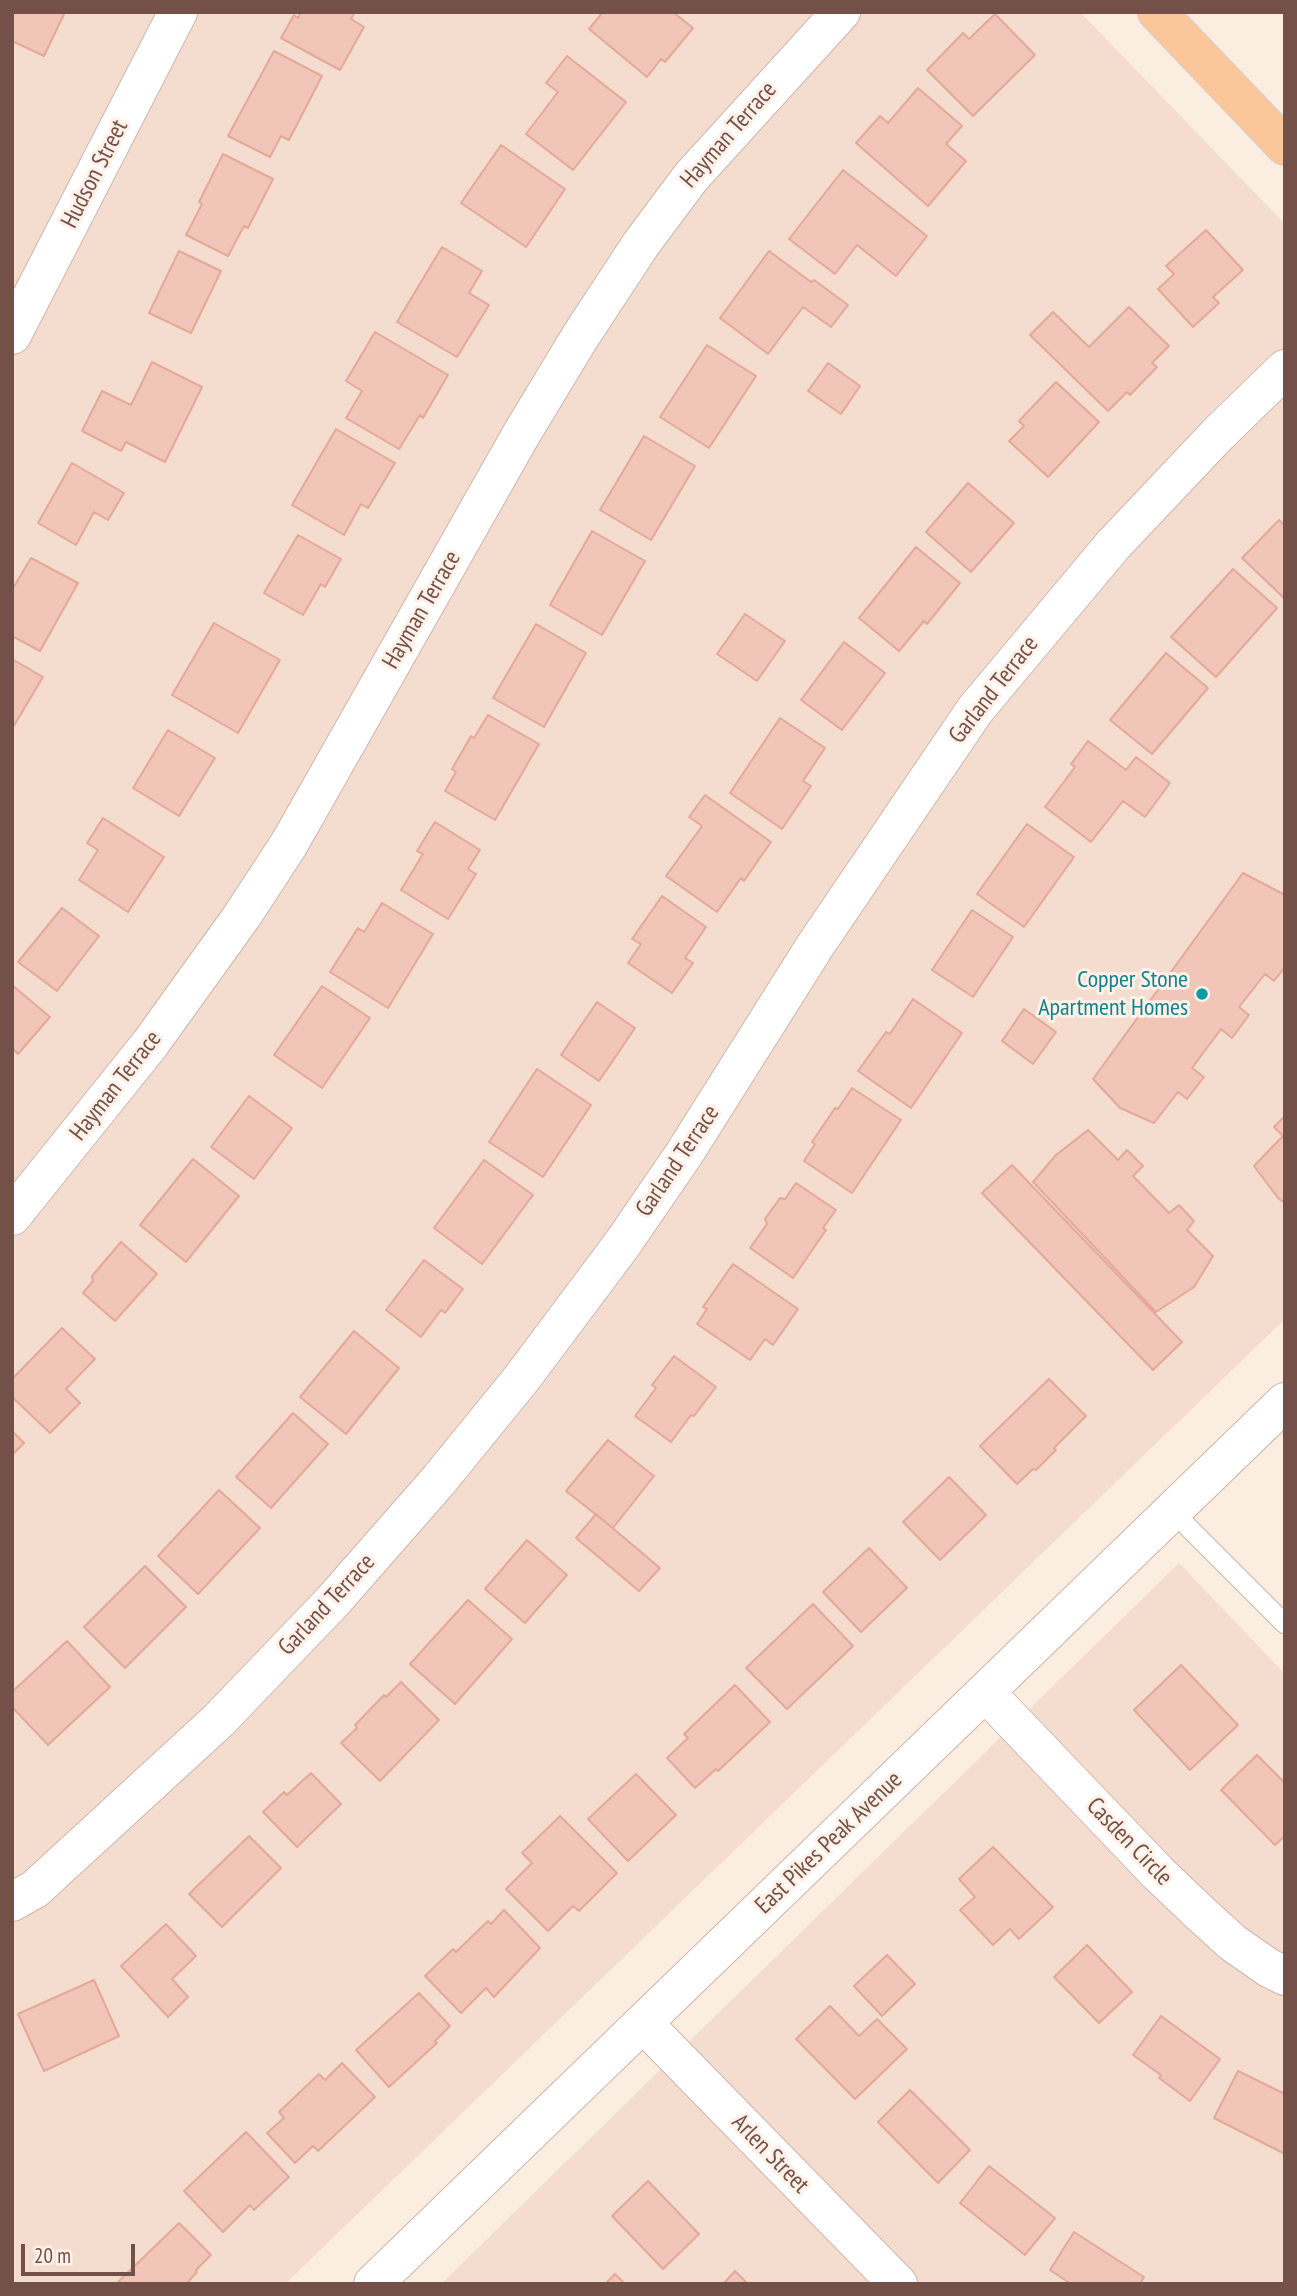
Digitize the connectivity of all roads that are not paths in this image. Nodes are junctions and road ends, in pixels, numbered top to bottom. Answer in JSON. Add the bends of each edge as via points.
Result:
{"nodes":[{"id":1,"x":178,"y":12,"type":"edge"},
{"id":2,"x":841,"y":12,"type":"edge"},
{"id":3,"x":1157,"y":12,"type":"edge"},
{"id":4,"x":1285,"y":146,"type":"edge"},
{"id":5,"x":12,"y":335,"type":"edge"},
{"id":6,"x":1285,"y":369,"type":"edge"},
{"id":7,"x":12,"y":1216,"type":"edge"},
{"id":8,"x":1285,"y":1402,"type":"edge"},
{"id":9,"x":1173,"y":1512,"type":"junction"},
{"id":10,"x":1281,"y":1612,"type":"edge"},
{"id":11,"x":986,"y":1693,"type":"junction"},
{"id":12,"x":12,"y":1902,"type":"edge"},
{"id":13,"x":1285,"y":1976,"type":"edge"},
{"id":14,"x":642,"y":2023,"type":"junction"},
{"id":15,"x":373,"y":2284,"type":"edge"},
{"id":16,"x":898,"y":2284,"type":"edge"}],
"edges":[{"from":1,"to":5,"type":"street","name":"Hudson Street"},
{"from":2,"to":7,"type":"street","name":"Hayman Terrace","via":[[691,177],[641,244],[522,433],[289,844],[150,1044]]},
{"from":3,"to":4,"type":"main road"},
{"from":6,"to":12,"type":"street","name":"Garland Terrace","via":[[1113,545],[975,710],[822,935],[623,1243],[439,1480],[333,1601],[219,1720],[35,1889]]},
{"from":8,"to":9,"type":"street","name":"East Pikes Peak Avenue"},
{"from":9,"to":10,"type":"lane"},
{"from":9,"to":11,"type":"street","name":"East Pikes Peak Avenue"},
{"from":11,"to":13,"type":"street","name":"Casden Circle","via":[[1200,1913],[1233,1943]]},
{"from":11,"to":14,"type":"street","name":"East Pikes Peak Avenue"},
{"from":14,"to":15,"type":"street","name":"East Pikes Peak Avenue"},
{"from":14,"to":16,"type":"street","name":"Arlen Street"}]}
